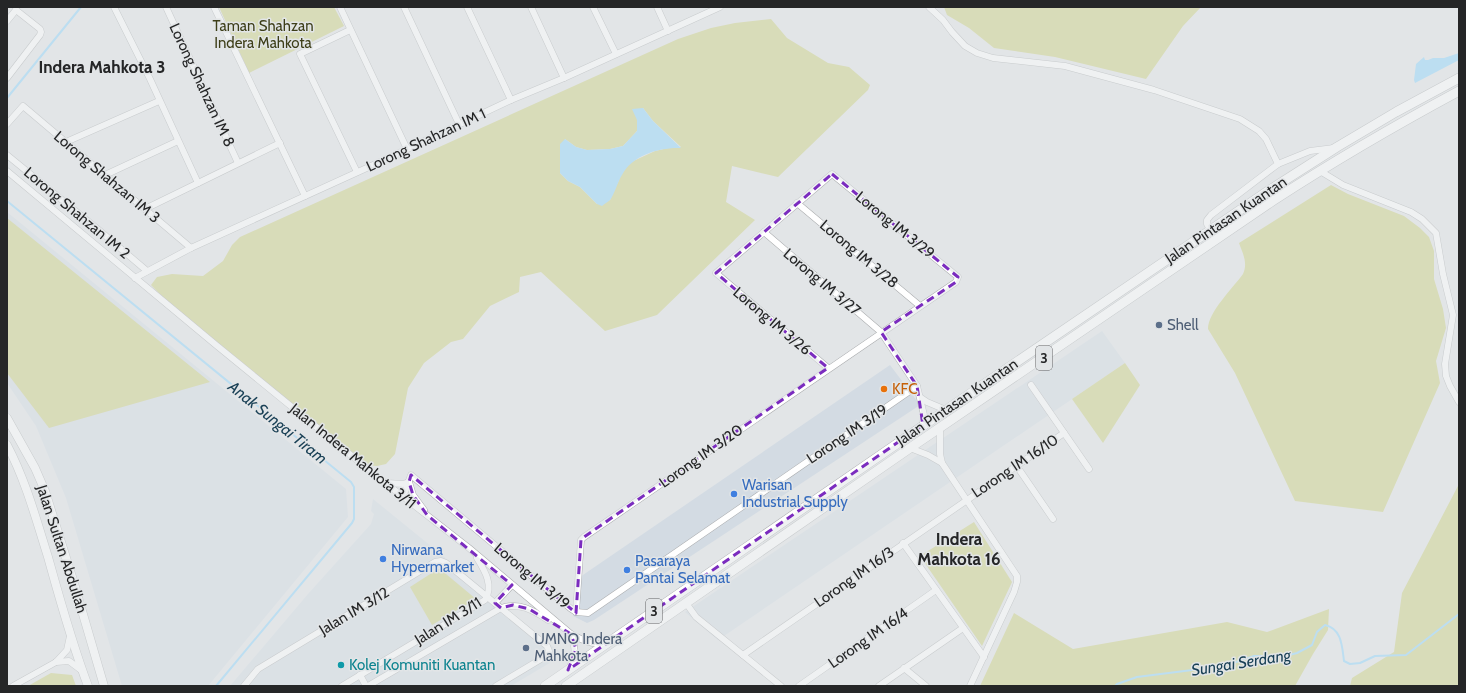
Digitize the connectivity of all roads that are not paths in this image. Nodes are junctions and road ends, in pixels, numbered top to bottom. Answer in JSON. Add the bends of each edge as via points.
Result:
{"nodes":[{"id":1,"x":114,"y":7,"type":"edge"},
{"id":2,"x":166,"y":7,"type":"edge"},
{"id":3,"x":214,"y":7,"type":"edge"},
{"id":4,"x":340,"y":7,"type":"edge"},
{"id":5,"x":404,"y":7,"type":"edge"},
{"id":6,"x":467,"y":7,"type":"edge"},
{"id":7,"x":531,"y":7,"type":"edge"},
{"id":8,"x":594,"y":7,"type":"edge"},
{"id":9,"x":657,"y":7,"type":"edge"},
{"id":10,"x":720,"y":7,"type":"edge"},
{"id":11,"x":928,"y":7,"type":"edge"},
{"id":12,"x":16,"y":8,"type":"edge"},
{"id":13,"x":7,"y":21,"type":"edge"},
{"id":14,"x":350,"y":30,"type":"junction"},
{"id":15,"x":668,"y":31,"type":"junction"},
{"id":16,"x":616,"y":54,"type":"junction"},
{"id":17,"x":7,"y":78,"type":"edge"},
{"id":18,"x":564,"y":78,"type":"junction"},
{"id":19,"x":1459,"y":78,"type":"edge"},
{"id":20,"x":1459,"y":91,"type":"edge"},
{"id":21,"x":511,"y":100,"type":"junction"},
{"id":22,"x":159,"y":101,"type":"junction"},
{"id":23,"x":7,"y":124,"type":"edge"},
{"id":24,"x":459,"y":124,"type":"junction"},
{"id":25,"x":178,"y":141,"type":"junction"},
{"id":26,"x":66,"y":142,"type":"junction"},
{"id":27,"x":280,"y":143,"type":"junction"},
{"id":28,"x":1337,"y":147,"type":"junction"},
{"id":29,"x":407,"y":149,"type":"junction"},
{"id":30,"x":7,"y":155,"type":"edge"},
{"id":31,"x":238,"y":163,"type":"junction"},
{"id":32,"x":1278,"y":164,"type":"junction"},
{"id":33,"x":7,"y":171,"type":"edge"},
{"id":34,"x":1320,"y":171,"type":"junction"},
{"id":35,"x":357,"y":172,"type":"junction"},
{"id":36,"x":105,"y":175,"type":"junction"},
{"id":37,"x":198,"y":183,"type":"junction"},
{"id":38,"x":305,"y":196,"type":"junction"},
{"id":39,"x":797,"y":203,"type":"junction"},
{"id":40,"x":145,"y":209,"type":"junction"},
{"id":41,"x":1211,"y":231,"type":"junction"},
{"id":42,"x":764,"y":232,"type":"junction"},
{"id":43,"x":191,"y":248,"type":"junction"},
{"id":44,"x":146,"y":270,"type":"junction"},
{"id":45,"x":958,"y":277,"type":"joint"},
{"id":46,"x":135,"y":278,"type":"junction"},
{"id":47,"x":920,"y":306,"type":"junction"},
{"id":48,"x":881,"y":332,"type":"junction"},
{"id":49,"x":828,"y":368,"type":"junction"},
{"id":50,"x":1031,"y":385,"type":"dead end"},
{"id":51,"x":917,"y":386,"type":"junction"},
{"id":52,"x":921,"y":398,"type":"junction"},
{"id":53,"x":1459,"y":402,"type":"edge"},
{"id":54,"x":946,"y":410,"type":"junction"},
{"id":55,"x":7,"y":418,"type":"edge"},
{"id":56,"x":923,"y":425,"type":"junction"},
{"id":57,"x":940,"y":428,"type":"junction"},
{"id":58,"x":1064,"y":433,"type":"junction"},
{"id":59,"x":7,"y":445,"type":"edge"},
{"id":60,"x":910,"y":448,"type":"junction"},
{"id":61,"x":942,"y":463,"type":"junction"},
{"id":62,"x":1016,"y":465,"type":"junction"},
{"id":63,"x":1089,"y":469,"type":"dead end"},
{"id":64,"x":409,"y":482,"type":"junction"},
{"id":65,"x":386,"y":483,"type":"junction"},
{"id":66,"x":403,"y":497,"type":"junction"},
{"id":67,"x":966,"y":500,"type":"junction"},
{"id":68,"x":427,"y":515,"type":"junction"},
{"id":69,"x":1054,"y":519,"type":"dead end"},
{"id":70,"x":903,"y":543,"type":"junction"},
{"id":71,"x":469,"y":548,"type":"junction"},
{"id":72,"x":512,"y":585,"type":"junction"},
{"id":73,"x":936,"y":590,"type":"junction"},
{"id":74,"x":487,"y":596,"type":"junction"},
{"id":75,"x":495,"y":603,"type":"junction"},
{"id":76,"x":686,"y":603,"type":"junction"},
{"id":77,"x":501,"y":608,"type":"junction"},
{"id":78,"x":576,"y":612,"type":"junction"},
{"id":79,"x":559,"y":624,"type":"junction"},
{"id":80,"x":963,"y":628,"type":"junction"},
{"id":81,"x":71,"y":634,"type":"junction"},
{"id":82,"x":571,"y":634,"type":"junction"},
{"id":83,"x":611,"y":641,"type":"junction"},
{"id":84,"x":743,"y":655,"type":"junction"},
{"id":85,"x":984,"y":657,"type":"junction"},
{"id":86,"x":56,"y":662,"type":"junction"},
{"id":87,"x":904,"y":668,"type":"junction"},
{"id":88,"x":568,"y":670,"type":"junction"},
{"id":89,"x":82,"y":671,"type":"junction"},
{"id":90,"x":360,"y":675,"type":"junction"},
{"id":91,"x":13,"y":686,"type":"edge"},
{"id":92,"x":88,"y":686,"type":"edge"},
{"id":93,"x":104,"y":686,"type":"edge"},
{"id":94,"x":244,"y":686,"type":"edge"},
{"id":95,"x":342,"y":686,"type":"edge"},
{"id":96,"x":367,"y":686,"type":"edge"},
{"id":97,"x":496,"y":686,"type":"edge"},
{"id":98,"x":545,"y":686,"type":"edge"},
{"id":99,"x":566,"y":686,"type":"edge"},
{"id":100,"x":781,"y":686,"type":"edge"},
{"id":101,"x":799,"y":686,"type":"edge"},
{"id":102,"x":879,"y":686,"type":"edge"},
{"id":103,"x":926,"y":686,"type":"edge"},
{"id":104,"x":970,"y":686,"type":"edge"}],
"edges":[{"from":1,"to":22,"type":"street"},
{"from":2,"to":31,"type":"street","name":"Lorong Shahzan IM 8"},
{"from":3,"to":27,"type":"street"},
{"from":4,"to":14,"type":"street"},
{"from":5,"to":24,"type":"street"},
{"from":6,"to":21,"type":"street"},
{"from":7,"to":18,"type":"street"},
{"from":8,"to":16,"type":"street"},
{"from":9,"to":15,"type":"street"},
{"from":10,"to":15,"type":"street","name":"Lorong Shahzan IM 1"},
{"from":11,"to":32,"type":"street","via":[[965,46],[977,53],[993,58],[1065,66],[1169,94],[1240,119],[1259,131],[1266,139]]},
{"from":12,"to":13,"type":"street"},
{"from":12,"to":17,"type":"street","via":[[41,32]]},
{"from":14,"to":29,"type":"street"},
{"from":14,"to":35,"type":"street","via":[[300,54]]},
{"from":15,"to":16,"type":"street","name":"Lorong Shahzan IM 1"},
{"from":16,"to":18,"type":"street","name":"Lorong Shahzan IM 1"},
{"from":18,"to":21,"type":"street","name":"Lorong Shahzan IM 1"},
{"from":19,"to":28,"type":"highway","name":"Jalan Pintasan Kuantan","number":"3"},
{"from":20,"to":34,"type":"highway","name":"Jalan Pintasan Kuantan","number":"3"},
{"from":21,"to":24,"type":"street","name":"Lorong Shahzan IM 1"},
{"from":22,"to":25,"type":"street"},
{"from":22,"to":26,"type":"street"},
{"from":23,"to":26,"type":"street","name":"Lorong Shahzan IM 3","via":[[23,106]]},
{"from":24,"to":29,"type":"street","name":"Lorong Shahzan IM 1"},
{"from":25,"to":36,"type":"street"},
{"from":25,"to":37,"type":"street"},
{"from":26,"to":36,"type":"street","name":"Lorong Shahzan IM 3"},
{"from":27,"to":31,"type":"street"},
{"from":27,"to":38,"type":"street"},
{"from":28,"to":32,"type":"street","via":[[1310,151]]},
{"from":28,"to":41,"type":"highway","name":"Jalan Pintasan Kuantan","number":"3"},
{"from":29,"to":35,"type":"street","name":"Lorong Shahzan IM 1"},
{"from":30,"to":44,"type":"street","name":"Lorong Shahzan IM 2"},
{"from":31,"to":37,"type":"street"},
{"from":32,"to":41,"type":"street","via":[[1211,215],[1207,224]]},
{"from":33,"to":46,"type":"street","name":"Jalan Indera Mahkota 3/11"},
{"from":34,"to":53,"type":"street","via":[[1343,185],[1411,212],[1436,233],[1453,315],[1445,370]]},
{"from":34,"to":57,"type":"highway","name":"Jalan Pintasan Kuantan","number":"3"},
{"from":35,"to":38,"type":"street","name":"Lorong Shahzan IM 1"},
{"from":36,"to":40,"type":"street","name":"Lorong Shahzan IM 3"},
{"from":37,"to":40,"type":"street"},
{"from":38,"to":43,"type":"street","name":"Lorong Shahzan IM 1"},
{"from":39,"to":42,"type":"street"},
{"from":39,"to":45,"type":"street","name":"Lorong IM 3/29","via":[[832,174]]},
{"from":39,"to":47,"type":"street","name":"Lorong IM 3/28"},
{"from":40,"to":43,"type":"street","name":"Lorong Shahzan IM 3"},
{"from":41,"to":54,"type":"highway","name":"Jalan Pintasan Kuantan","number":"3"},
{"from":42,"to":48,"type":"street","name":"Lorong IM 3/27"},
{"from":42,"to":49,"type":"street","name":"Lorong IM 3/26","via":[[716,273]]},
{"from":43,"to":44,"type":"street","name":"Lorong Shahzan IM 1"},
{"from":44,"to":46,"type":"street","name":"Lorong Shahzan IM 1"},
{"from":45,"to":47,"type":"street","name":"Lorong IM 3/20","via":[[956,282]]},
{"from":46,"to":65,"type":"street","name":"Jalan Indera Mahkota 3/11"},
{"from":47,"to":48,"type":"street","name":"Lorong IM 3/20"},
{"from":48,"to":49,"type":"street","name":"Lorong IM 3/20"},
{"from":48,"to":51,"type":"street","name":"Lorong IM 3/27"},
{"from":49,"to":78,"type":"street","name":"Lorong IM 3/20","via":[[584,537]]},
{"from":50,"to":58,"type":"street"},
{"from":51,"to":52,"type":"street","name":"Lorong IM 3/27"},
{"from":51,"to":78,"type":"street","name":"Lorong IM 3/19","via":[[588,613]]},
{"from":52,"to":54,"type":"street"},
{"from":52,"to":56,"type":"street","name":"Lorong IM 3/27"},
{"from":54,"to":56,"type":"highway","name":"Jalan Pintasan Kuantan","number":"3"},
{"from":55,"to":93,"type":"main road","name":"Jalan Sultan Abdullah","via":[[45,490]]},
{"from":56,"to":83,"type":"highway","name":"Jalan Pintasan Kuantan","number":"3"},
{"from":57,"to":60,"type":"highway","name":"Jalan Pintasan Kuantan","number":"3"},
{"from":57,"to":61,"type":"street"},
{"from":58,"to":62,"type":"street","name":"Lorong IM 16/10"},
{"from":58,"to":63,"type":"street"},
{"from":59,"to":81,"type":"main road","name":"Jalan Sultan Abdullah","via":[[33,507]]},
{"from":60,"to":61,"type":"street"},
{"from":60,"to":76,"type":"highway","name":"Jalan Pintasan Kuantan","number":"3"},
{"from":61,"to":67,"type":"street"},
{"from":62,"to":67,"type":"street","name":"Lorong IM 16/10"},
{"from":62,"to":69,"type":"street"},
{"from":64,"to":65,"type":"street"},
{"from":64,"to":66,"type":"street"},
{"from":64,"to":68,"type":"street","via":[[413,495]]},
{"from":64,"to":78,"type":"street","name":"Lorong IM 3/19","via":[[411,475]]},
{"from":65,"to":66,"type":"street","name":"Jalan Indera Mahkota 3/11"},
{"from":66,"to":68,"type":"street","name":"Jalan Indera Mahkota 3/11"},
{"from":67,"to":70,"type":"street","name":"Lorong IM 16/3"},
{"from":67,"to":85,"type":"street","via":[[1017,576],[1014,592]]},
{"from":68,"to":71,"type":"street","name":"Jalan Indera Mahkota 3/11"},
{"from":70,"to":73,"type":"street"},
{"from":70,"to":84,"type":"street","name":"Lorong IM 16/3"},
{"from":71,"to":72,"type":"street","name":"Jalan Indera Mahkota 3/11"},
{"from":71,"to":74,"type":"street","name":"Jalan IM 3/11","via":[[486,575],[489,587]]},
{"from":72,"to":75,"type":"street"},
{"from":72,"to":79,"type":"street","name":"Jalan Indera Mahkota 3/11"},
{"from":73,"to":80,"type":"street"},
{"from":73,"to":101,"type":"street","name":"Lorong IM 16/4"},
{"from":74,"to":75,"type":"street","name":"Jalan IM 3/12"},
{"from":74,"to":90,"type":"street","name":"Jalan IM 3/11","via":[[481,603]]},
{"from":74,"to":94,"type":"street","name":"Jalan IM 3/12","via":[[446,563],[434,562],[258,669]]},
{"from":75,"to":77,"type":"street","name":"Jalan IM 3/12"},
{"from":76,"to":84,"type":"street","via":[[696,617]]},
{"from":76,"to":99,"type":"highway","name":"Jalan Pintasan Kuantan","number":"3"},
{"from":77,"to":79,"type":"street","name":"Jalan IM 3/11","via":[[512,605],[524,607]]},
{"from":77,"to":96,"type":"street","name":"Jalan IM 3/11"},
{"from":77,"to":97,"type":"street","name":"Jalan IM 3/12","via":[[547,646],[548,651],[546,656]]},
{"from":79,"to":82,"type":"street","name":"Jalan Indera Mahkota 3/11"},
{"from":80,"to":85,"type":"street"},
{"from":80,"to":87,"type":"street"},
{"from":81,"to":86,"type":"street","via":[[67,650]]},
{"from":81,"to":89,"type":"main road","name":"Jalan Sultan Abdullah"},
{"from":82,"to":83,"type":"street","name":"Jalan Indera Mahkota 3/11","via":[[588,643],[600,644]]},
{"from":82,"to":88,"type":"street","via":[[576,650]]},
{"from":83,"to":88,"type":"highway","name":"Jalan Pintasan Kuantan","number":"3"},
{"from":84,"to":100,"type":"street"},
{"from":85,"to":104,"type":"street"},
{"from":86,"to":89,"type":"street","via":[[68,661]]},
{"from":86,"to":91,"type":"street"},
{"from":87,"to":102,"type":"street"},
{"from":87,"to":103,"type":"street"},
{"from":88,"to":98,"type":"highway","name":"Jalan Pintasan Kuantan","number":"3"},
{"from":89,"to":92,"type":"main road","name":"Jalan Sultan Abdullah"},
{"from":90,"to":95,"type":"street","name":"Jalan IM 3/11"},
{"from":90,"to":96,"type":"street"}]}
